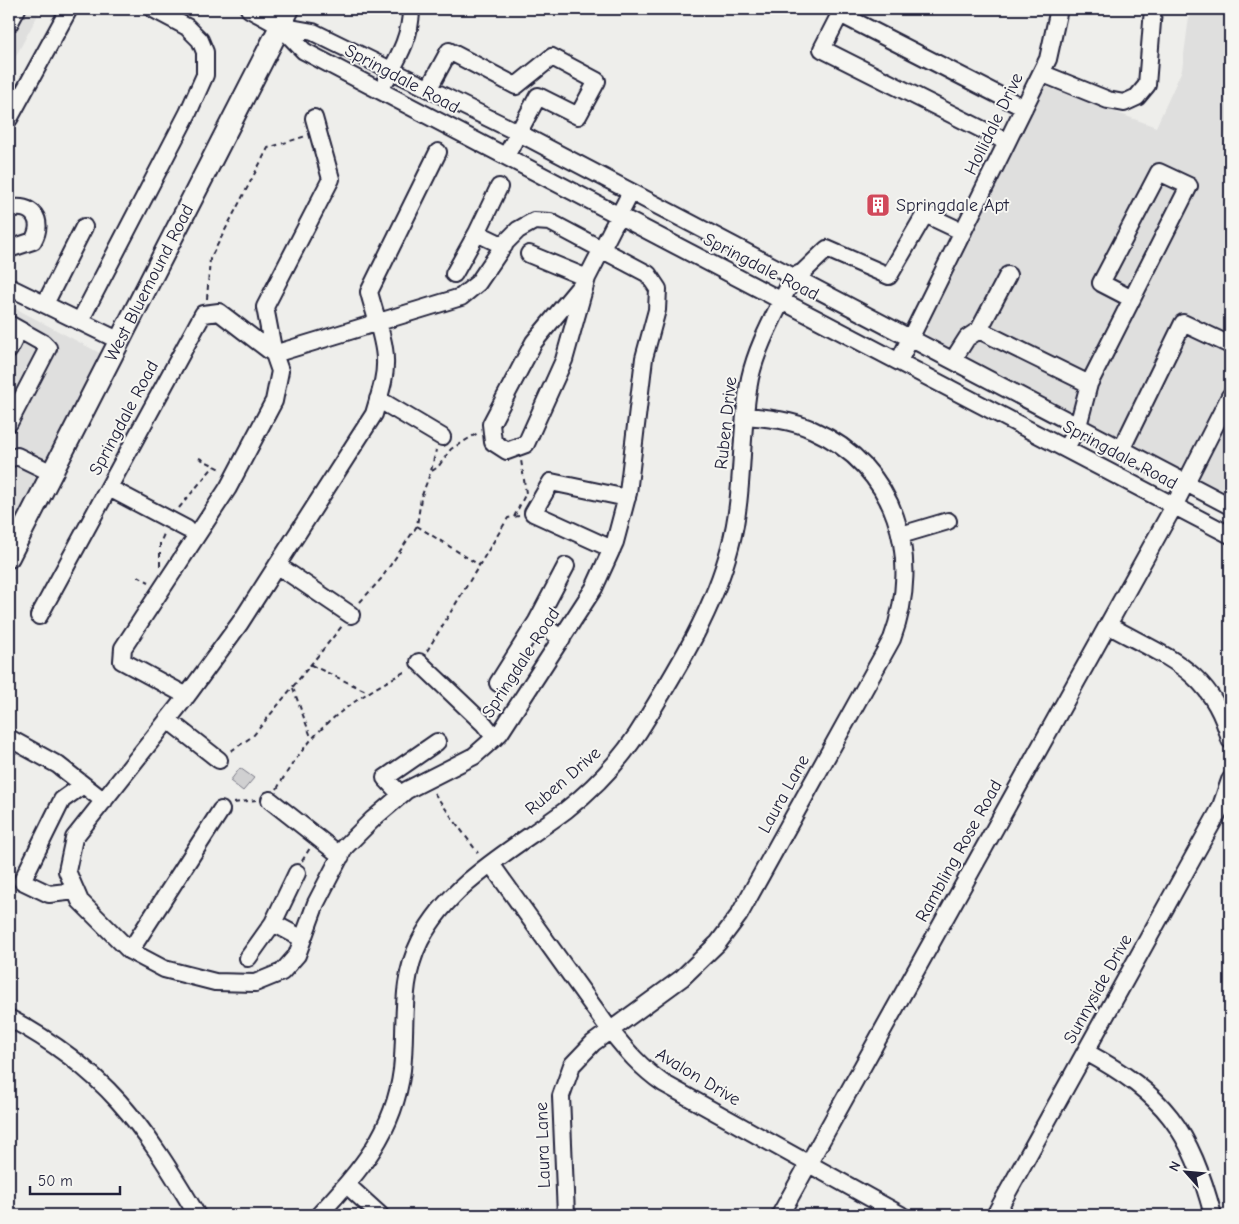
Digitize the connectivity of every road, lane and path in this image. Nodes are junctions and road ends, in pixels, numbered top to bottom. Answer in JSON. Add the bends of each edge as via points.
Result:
{"nodes":[{"id":1,"x":17,"y":9,"type":"edge"},
{"id":2,"x":69,"y":9,"type":"edge"},
{"id":3,"x":153,"y":9,"type":"edge"},
{"id":4,"x":249,"y":9,"type":"edge"},
{"id":5,"x":411,"y":9,"type":"edge"},
{"id":6,"x":1059,"y":9,"type":"edge"},
{"id":7,"x":1153,"y":9,"type":"edge"},
{"id":8,"x":285,"y":17,"type":"edge"},
{"id":9,"x":9,"y":24,"type":"edge"},
{"id":10,"x":392,"y":70,"type":"junction"},
{"id":11,"x":1041,"y":73,"type":"junction"},
{"id":12,"x":516,"y":86,"type":"junction"},
{"id":13,"x":429,"y":88,"type":"junction"},
{"id":14,"x":380,"y":90,"type":"junction"},
{"id":15,"x":538,"y":96,"type":"junction"},
{"id":16,"x":1024,"y":108,"type":"junction"},
{"id":17,"x":9,"y":119,"type":"edge"},
{"id":18,"x":316,"y":125,"type":"joint"},
{"id":19,"x":519,"y":133,"type":"junction"},
{"id":20,"x":1007,"y":142,"type":"junction"},
{"id":21,"x":438,"y":152,"type":"dead end"},
{"id":22,"x":506,"y":156,"type":"junction"},
{"id":23,"x":499,"y":187,"type":"dead end"},
{"id":24,"x":631,"y":192,"type":"junction"},
{"id":25,"x":9,"y":209,"type":"edge"},
{"id":26,"x":619,"y":215,"type":"junction"},
{"id":27,"x":84,"y":227,"type":"dead end"},
{"id":28,"x":963,"y":232,"type":"junction"},
{"id":29,"x":477,"y":233,"type":"junction"},
{"id":30,"x":504,"y":246,"type":"junction"},
{"id":31,"x":602,"y":248,"type":"junction"},
{"id":32,"x":9,"y":249,"type":"edge"},
{"id":33,"x":529,"y":254,"type":"dead end"},
{"id":34,"x":454,"y":274,"type":"dead end"},
{"id":35,"x":1008,"y":275,"type":"dead end"},
{"id":36,"x":793,"y":277,"type":"junction"},
{"id":37,"x":587,"y":278,"type":"junction"},
{"id":38,"x":9,"y":287,"type":"edge"},
{"id":39,"x":1132,"y":299,"type":"junction"},
{"id":40,"x":782,"y":300,"type":"junction"},
{"id":41,"x":44,"y":304,"type":"junction"},
{"id":42,"x":210,"y":314,"type":"junction"},
{"id":43,"x":80,"y":321,"type":"junction"},
{"id":44,"x":376,"y":321,"type":"junction"},
{"id":45,"x":14,"y":327,"type":"edge"},
{"id":46,"x":979,"y":330,"type":"junction"},
{"id":47,"x":910,"y":338,"type":"junction"},
{"id":48,"x":120,"y":342,"type":"junction"},
{"id":49,"x":1230,"y":345,"type":"edge"},
{"id":50,"x":9,"y":350,"type":"edge"},
{"id":51,"x":274,"y":354,"type":"junction"},
{"id":52,"x":953,"y":360,"type":"junction"},
{"id":53,"x":899,"y":361,"type":"junction"},
{"id":54,"x":1089,"y":384,"type":"junction"},
{"id":55,"x":1230,"y":396,"type":"edge"},
{"id":56,"x":378,"y":399,"type":"junction"},
{"id":57,"x":746,"y":416,"type":"junction"},
{"id":58,"x":9,"y":423,"type":"edge"},
{"id":59,"x":491,"y":426,"type":"junction"},
{"id":60,"x":1078,"y":426,"type":"junction"},
{"id":61,"x":442,"y":437,"type":"dead end"},
{"id":62,"x":519,"y":446,"type":"junction"},
{"id":63,"x":1066,"y":448,"type":"junction"},
{"id":64,"x":1122,"y":448,"type":"junction"},
{"id":65,"x":10,"y":457,"type":"edge"},
{"id":66,"x":199,"y":458,"type":"dead end"},
{"id":67,"x":214,"y":466,"type":"junction"},
{"id":68,"x":431,"y":471,"type":"dead end"},
{"id":69,"x":52,"y":473,"type":"junction"},
{"id":70,"x":231,"y":482,"type":"junction"},
{"id":71,"x":1186,"y":483,"type":"junction"},
{"id":72,"x":109,"y":488,"type":"junction"},
{"id":73,"x":627,"y":498,"type":"junction"},
{"id":74,"x":1174,"y":506,"type":"junction"},
{"id":75,"x":1230,"y":506,"type":"edge"},
{"id":76,"x":533,"y":513,"type":"junction"},
{"id":77,"x":514,"y":517,"type":"junction"},
{"id":78,"x":948,"y":521,"type":"dead end"},
{"id":79,"x":176,"y":524,"type":"junction"},
{"id":80,"x":417,"y":526,"type":"dead end"},
{"id":81,"x":901,"y":535,"type":"junction"},
{"id":82,"x":1230,"y":536,"type":"edge"},
{"id":83,"x":612,"y":549,"type":"junction"},
{"id":84,"x":9,"y":558,"type":"edge"},
{"id":85,"x":277,"y":565,"type":"junction"},
{"id":86,"x":479,"y":565,"type":"junction"},
{"id":87,"x":566,"y":566,"type":"dead end"},
{"id":88,"x":160,"y":572,"type":"dead end"},
{"id":89,"x":350,"y":615,"type":"dead end"},
{"id":90,"x":39,"y":616,"type":"dead end"},
{"id":91,"x":537,"y":621,"type":"junction"},
{"id":92,"x":1108,"y":625,"type":"junction"},
{"id":93,"x":562,"y":639,"type":"junction"},
{"id":94,"x":419,"y":662,"type":"junction"},
{"id":95,"x":311,"y":665,"type":"dead end"},
{"id":96,"x":498,"y":683,"type":"dead end"},
{"id":97,"x":293,"y":688,"type":"dead end"},
{"id":98,"x":368,"y":692,"type":"junction"},
{"id":99,"x":187,"y":696,"type":"junction"},
{"id":100,"x":168,"y":720,"type":"junction"},
{"id":101,"x":1228,"y":720,"type":"edge"},
{"id":102,"x":9,"y":738,"type":"edge"},
{"id":103,"x":312,"y":738,"type":"junction"},
{"id":104,"x":495,"y":738,"type":"junction"},
{"id":105,"x":1230,"y":740,"type":"edge"},
{"id":106,"x":437,"y":742,"type":"dead end"},
{"id":107,"x":219,"y":760,"type":"dead end"},
{"id":108,"x":1230,"y":780,"type":"edge"},
{"id":109,"x":425,"y":781,"type":"junction"},
{"id":110,"x":83,"y":785,"type":"junction"},
{"id":111,"x":401,"y":795,"type":"junction"},
{"id":112,"x":270,"y":800,"type":"junction"},
{"id":113,"x":104,"y":801,"type":"junction"},
{"id":114,"x":221,"y":810,"type":"joint"},
{"id":115,"x":317,"y":837,"type":"junction"},
{"id":116,"x":478,"y":853,"type":"dead end"},
{"id":117,"x":341,"y":856,"type":"junction"},
{"id":118,"x":491,"y":864,"type":"junction"},
{"id":119,"x":297,"y":873,"type":"joint"},
{"id":120,"x":76,"y":891,"type":"junction"},
{"id":121,"x":273,"y":922,"type":"junction"},
{"id":122,"x":303,"y":940,"type":"junction"},
{"id":123,"x":130,"y":951,"type":"junction"},
{"id":124,"x":248,"y":958,"type":"dead end"},
{"id":125,"x":9,"y":1018,"type":"edge"},
{"id":126,"x":610,"y":1030,"type":"junction"},
{"id":127,"x":1086,"y":1052,"type":"junction"},
{"id":128,"x":809,"y":1164,"type":"junction"},
{"id":129,"x":347,"y":1185,"type":"junction"},
{"id":130,"x":197,"y":1215,"type":"edge"},
{"id":131,"x":319,"y":1215,"type":"edge"},
{"id":132,"x":380,"y":1215,"type":"edge"},
{"id":133,"x":566,"y":1215,"type":"edge"},
{"id":134,"x":780,"y":1215,"type":"edge"},
{"id":135,"x":902,"y":1215,"type":"edge"},
{"id":136,"x":996,"y":1215,"type":"edge"},
{"id":137,"x":1213,"y":1215,"type":"edge"}],
"edges":[{"from":1,"to":9,"type":"street"},
{"from":2,"to":17,"type":"street"},
{"from":3,"to":43,"type":"street","via":[[187,27],[200,40],[205,52],[204,75],[188,113]]},
{"from":4,"to":8,"type":"street","name":"Springdale Road"},
{"from":5,"to":10,"type":"street","via":[[411,24],[403,52]]},
{"from":6,"to":11,"type":"street","name":"Hollidale Drive","via":[[1052,47]]},
{"from":7,"to":11,"type":"street","via":[[1147,85],[1136,97],[1124,103],[1108,100]]},
{"from":8,"to":10,"type":"street","name":"Springdale Road"},
{"from":8,"to":14,"type":"street","name":"Springdale Road","via":[[304,50]]},
{"from":8,"to":48,"type":"main road","name":"West Bluemound Road"},
{"from":10,"to":13,"type":"street","name":"Springdale Road"},
{"from":10,"to":14,"type":"street"},
{"from":11,"to":16,"type":"street","name":"Hollidale Drive"},
{"from":12,"to":13,"type":"street","via":[[449,51]]},
{"from":12,"to":15,"type":"street"},
{"from":12,"to":15,"type":"street","via":[[552,57],[597,81],[578,116]]},
{"from":13,"to":19,"type":"street","name":"Springdale Road"},
{"from":14,"to":22,"type":"street","name":"Springdale Road"},
{"from":15,"to":19,"type":"street"},
{"from":16,"to":20,"type":"street","name":"Hollidale Drive"},
{"from":16,"to":20,"type":"street","via":[[840,14],[822,49]]},
{"from":18,"to":42,"type":"path","via":[[268,148],[210,259],[206,295]]},
{"from":18,"to":51,"type":"street","via":[[331,178],[265,307]]},
{"from":19,"to":22,"type":"street"},
{"from":19,"to":24,"type":"street","name":"Springdale Road"},
{"from":20,"to":28,"type":"street","name":"Hollidale Drive"},
{"from":21,"to":44,"type":"street","name":"Springdale Road","via":[[369,292]]},
{"from":22,"to":26,"type":"street","name":"Springdale Road"},
{"from":23,"to":29,"type":"street"},
{"from":24,"to":26,"type":"street"},
{"from":24,"to":36,"type":"street","name":"Springdale Road"},
{"from":25,"to":32,"type":"street","via":[[20,206],[29,210],[37,223],[37,234],[33,240]]},
{"from":26,"to":31,"type":"street"},
{"from":26,"to":40,"type":"street","name":"Springdale Road"},
{"from":27,"to":41,"type":"street"},
{"from":28,"to":36,"type":"street","via":[[925,214],[889,276],[827,249]]},
{"from":28,"to":47,"type":"street","name":"Hollidale Drive"},
{"from":29,"to":30,"type":"street"},
{"from":29,"to":34,"type":"street"},
{"from":30,"to":31,"type":"street","name":"Springdale Road","via":[[518,230],[534,221],[550,222]]},
{"from":30,"to":44,"type":"street","name":"Springdale Road","via":[[478,283],[461,297]]},
{"from":31,"to":37,"type":"street"},
{"from":31,"to":73,"type":"street","name":"Springdale Road","via":[[648,274],[658,289],[657,310],[644,358]]},
{"from":33,"to":37,"type":"street"},
{"from":35,"to":46,"type":"street"},
{"from":36,"to":40,"type":"street","name":"Ruben Drive"},
{"from":36,"to":47,"type":"street","name":"Springdale Road"},
{"from":37,"to":59,"type":"street","via":[[534,342]]},
{"from":37,"to":62,"type":"street","via":[[564,360],[526,444]]},
{"from":38,"to":41,"type":"street"},
{"from":39,"to":39,"type":"street","via":[[1190,186],[1160,172],[1101,283]]},
{"from":39,"to":54,"type":"street"},
{"from":40,"to":53,"type":"street","name":"Springdale Road"},
{"from":40,"to":57,"type":"street","name":"Ruben Drive","via":[[750,377]]},
{"from":41,"to":43,"type":"street"},
{"from":42,"to":51,"type":"street","via":[[219,312]]},
{"from":42,"to":72,"type":"street","name":"Springdale Road","via":[[203,314]]},
{"from":43,"to":48,"type":"street"},
{"from":44,"to":51,"type":"street","name":"Springdale Road"},
{"from":44,"to":56,"type":"street","name":"Springdale Road","via":[[385,359]]},
{"from":45,"to":50,"type":"street"},
{"from":45,"to":58,"type":"street","via":[[48,348]]},
{"from":46,"to":52,"type":"street","via":[[967,338]]},
{"from":46,"to":54,"type":"street"},
{"from":47,"to":52,"type":"street","name":"Springdale Road"},
{"from":47,"to":53,"type":"street","name":"Hollidale Drive"},
{"from":48,"to":69,"type":"main road","name":"West Bluemound Road"},
{"from":49,"to":64,"type":"street","via":[[1184,323]]},
{"from":51,"to":70,"type":"street","via":[[280,371],[274,401]]},
{"from":52,"to":60,"type":"street","name":"Springdale Road"},
{"from":53,"to":63,"type":"street","name":"Springdale Road"},
{"from":54,"to":60,"type":"street"},
{"from":55,"to":71,"type":"street","name":"Rambling Rose Road"},
{"from":56,"to":61,"type":"street"},
{"from":56,"to":85,"type":"street","name":"Springdale Road","via":[[374,414]]},
{"from":57,"to":81,"type":"street","name":"Laura Lane","via":[[798,424],[851,453],[882,488]]},
{"from":57,"to":118,"type":"street","name":"Ruben Drive","via":[[737,516],[722,575],[710,604],[645,722],[621,756],[590,789]]},
{"from":59,"to":62,"type":"street","via":[[493,442],[507,451]]},
{"from":59,"to":68,"type":"path","via":[[451,449],[438,468]]},
{"from":60,"to":63,"type":"street"},
{"from":60,"to":64,"type":"street","name":"Springdale Road"},
{"from":62,"to":77,"type":"path","via":[[526,493]]},
{"from":63,"to":74,"type":"street","name":"Springdale Road"},
{"from":64,"to":71,"type":"street","name":"Springdale Road"},
{"from":65,"to":69,"type":"street","via":[[17,456]]},
{"from":66,"to":67,"type":"path"},
{"from":67,"to":70,"type":"path"},
{"from":67,"to":79,"type":"path","via":[[186,497]]},
{"from":69,"to":84,"type":"main road","name":"West Bluemound Road"},
{"from":70,"to":99,"type":"street","via":[[123,648],[122,661]]},
{"from":71,"to":74,"type":"street","name":"Rambling Rose Road"},
{"from":71,"to":75,"type":"street","name":"Springdale Road"},
{"from":72,"to":79,"type":"street"},
{"from":72,"to":90,"type":"street","name":"Springdale Road"},
{"from":73,"to":76,"type":"street","via":[[551,482]]},
{"from":73,"to":83,"type":"street","name":"Springdale Road"},
{"from":74,"to":82,"type":"street","name":"Springdale Road"},
{"from":74,"to":92,"type":"street","name":"Rambling Rose Road"},
{"from":76,"to":77,"type":"path"},
{"from":76,"to":83,"type":"street"},
{"from":77,"to":86,"type":"path","via":[[508,518]]},
{"from":78,"to":81,"type":"street"},
{"from":79,"to":88,"type":"path","via":[[160,544]]},
{"from":80,"to":86,"type":"path"},
{"from":81,"to":126,"type":"street","name":"Laura Lane","via":[[905,586],[900,617],[892,639],[739,915],[702,961]]},
{"from":83,"to":93,"type":"street","name":"Springdale Road","via":[[594,588]]},
{"from":85,"to":89,"type":"street"},
{"from":85,"to":99,"type":"street","name":"Springdale Road"},
{"from":86,"to":94,"type":"path"},
{"from":87,"to":91,"type":"street"},
{"from":91,"to":93,"type":"street"},
{"from":91,"to":96,"type":"street"},
{"from":92,"to":101,"type":"street","via":[[1190,671],[1211,693]]},
{"from":92,"to":128,"type":"street","name":"Rambling Rose Road"},
{"from":93,"to":104,"type":"street","name":"Springdale Road"},
{"from":94,"to":98,"type":"path"},
{"from":94,"to":104,"type":"street"},
{"from":95,"to":98,"type":"path"},
{"from":97,"to":103,"type":"path"},
{"from":98,"to":103,"type":"path","via":[[350,703]]},
{"from":99,"to":100,"type":"street","name":"Springdale Road"},
{"from":100,"to":107,"type":"street"},
{"from":100,"to":113,"type":"street","name":"Springdale Road"},
{"from":101,"to":105,"type":"street"},
{"from":102,"to":110,"type":"street","via":[[58,765]]},
{"from":103,"to":112,"type":"path"},
{"from":104,"to":109,"type":"street","name":"Springdale Road","via":[[474,756]]},
{"from":106,"to":111,"type":"street","via":[[385,778]]},
{"from":108,"to":127,"type":"street","name":"Sunnyside Drive","via":[[1220,810]]},
{"from":109,"to":111,"type":"street","name":"Springdale Road"},
{"from":109,"to":116,"type":"path"},
{"from":110,"to":113,"type":"street"},
{"from":110,"to":120,"type":"street","via":[[62,800],[22,881],[49,894]]},
{"from":111,"to":117,"type":"street","name":"Springdale Road","via":[[345,847]]},
{"from":112,"to":114,"type":"path","via":[[235,802]]},
{"from":112,"to":115,"type":"street"},
{"from":113,"to":120,"type":"street","name":"Springdale Road","via":[[74,838],[67,871]]},
{"from":114,"to":123,"type":"street"},
{"from":115,"to":117,"type":"street"},
{"from":115,"to":119,"type":"path"},
{"from":117,"to":122,"type":"street","name":"Springdale Road","via":[[316,903]]},
{"from":118,"to":126,"type":"street","name":"Avalon Drive"},
{"from":118,"to":129,"type":"street","name":"Ruben Drive","via":[[442,906],[419,943],[404,994],[402,1068],[393,1110],[376,1147]]},
{"from":119,"to":121,"type":"street"},
{"from":120,"to":123,"type":"street","name":"Springdale Road","via":[[80,900]]},
{"from":121,"to":122,"type":"street"},
{"from":121,"to":124,"type":"street"},
{"from":122,"to":123,"type":"street","name":"Springdale Road","via":[[297,955],[282,972],[255,983],[215,982],[164,969]]},
{"from":125,"to":130,"type":"street","via":[[49,1040],[108,1089],[144,1130]]},
{"from":126,"to":128,"type":"street","name":"Avalon Drive","via":[[630,1056],[663,1083]]},
{"from":126,"to":133,"type":"street","name":"Laura Lane","via":[[581,1053],[572,1065],[563,1088],[560,1114]]},
{"from":127,"to":136,"type":"street","name":"Sunnyside Drive"},
{"from":127,"to":137,"type":"street","via":[[1139,1084],[1173,1120],[1199,1166]]},
{"from":128,"to":134,"type":"street","name":"Rambling Rose Road"},
{"from":128,"to":135,"type":"street","name":"Avalon Drive"},
{"from":129,"to":131,"type":"street","name":"Ruben Drive"},
{"from":129,"to":132,"type":"street"}]}
